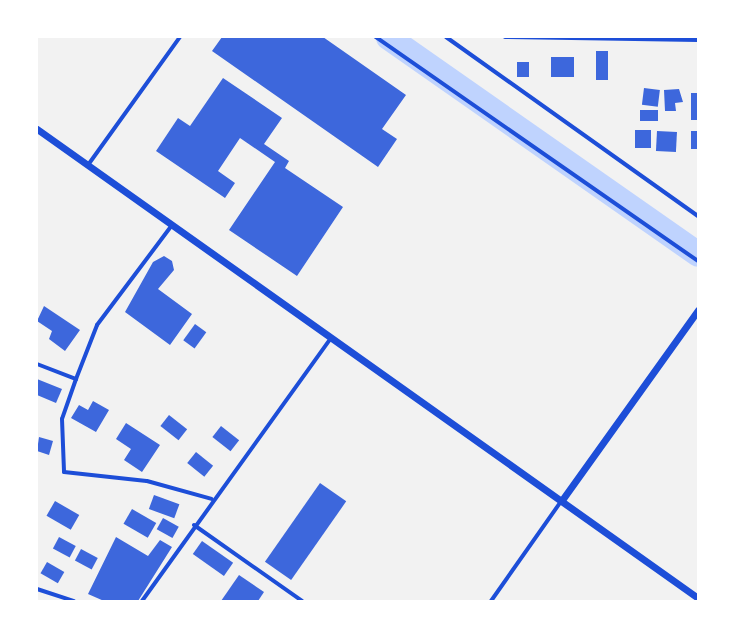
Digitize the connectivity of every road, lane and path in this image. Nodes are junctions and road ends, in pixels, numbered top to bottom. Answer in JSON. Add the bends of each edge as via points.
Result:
{"nodes":[{"id":1,"x":180,"y":37,"type":"edge"},
{"id":2,"x":376,"y":37,"type":"edge"},
{"id":3,"x":446,"y":37,"type":"edge"},
{"id":4,"x":505,"y":37,"type":"edge"},
{"id":5,"x":698,"y":40,"type":"edge"},
{"id":6,"x":37,"y":129,"type":"edge"},
{"id":7,"x":88,"y":165,"type":"junction"},
{"id":8,"x":698,"y":216,"type":"edge"},
{"id":9,"x":172,"y":225,"type":"junction"},
{"id":10,"x":698,"y":261,"type":"edge"},
{"id":11,"x":698,"y":310,"type":"edge"},
{"id":12,"x":331,"y":338,"type":"junction"},
{"id":13,"x":37,"y":364,"type":"edge"},
{"id":14,"x":76,"y":379,"type":"junction"},
{"id":15,"x":212,"y":500,"type":"junction"},
{"id":16,"x":562,"y":500,"type":"junction"},
{"id":17,"x":194,"y":525,"type":"junction"},
{"id":18,"x":37,"y":589,"type":"edge"},
{"id":19,"x":698,"y":598,"type":"edge"},
{"id":20,"x":74,"y":601,"type":"edge"},
{"id":21,"x":142,"y":601,"type":"edge"},
{"id":22,"x":302,"y":601,"type":"edge"},
{"id":23,"x":491,"y":601,"type":"edge"}],
"edges":[{"from":1,"to":7,"type":"street"},
{"from":2,"to":10,"type":"street"},
{"from":3,"to":8,"type":"street"},
{"from":4,"to":5,"type":"street"},
{"from":6,"to":7,"type":"street"},
{"from":7,"to":9,"type":"street"},
{"from":9,"to":12,"type":"street"},
{"from":9,"to":14,"type":"street","via":[[97,325]]},
{"from":11,"to":16,"type":"street"},
{"from":12,"to":15,"type":"street"},
{"from":12,"to":16,"type":"street"},
{"from":13,"to":14,"type":"street"},
{"from":14,"to":15,"type":"street","via":[[62,419],[64,472],[147,481]]},
{"from":15,"to":17,"type":"street"},
{"from":16,"to":19,"type":"street"},
{"from":16,"to":23,"type":"street"},
{"from":17,"to":21,"type":"street"},
{"from":17,"to":22,"type":"street"},
{"from":18,"to":20,"type":"street"}]}
